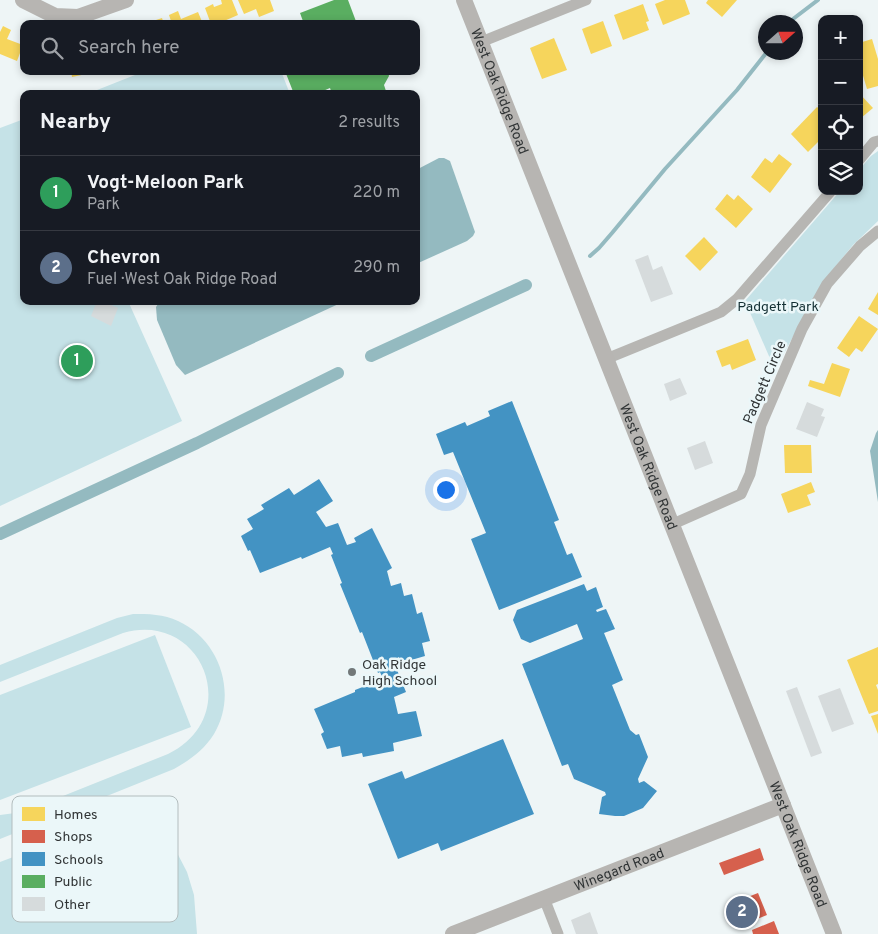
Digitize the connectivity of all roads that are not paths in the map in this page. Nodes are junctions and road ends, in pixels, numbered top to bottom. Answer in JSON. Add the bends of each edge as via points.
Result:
{"nodes":[{"id":1,"x":23,"y":0,"type":"edge"},
{"id":2,"x":126,"y":0,"type":"edge"},
{"id":3,"x":464,"y":0,"type":"edge"},
{"id":4,"x":586,"y":0,"type":"edge"},
{"id":5,"x":481,"y":42,"type":"junction"},
{"id":6,"x":878,"y":141,"type":"edge"},
{"id":7,"x":863,"y":155,"type":"edge"},
{"id":8,"x":829,"y":195,"type":"edge"},
{"id":9,"x":878,"y":231,"type":"edge"},
{"id":10,"x":606,"y":359,"type":"junction"},
{"id":11,"x":672,"y":524,"type":"junction"},
{"id":12,"x":783,"y":806,"type":"junction"},
{"id":13,"x":544,"y":898,"type":"junction"},
{"id":14,"x":455,"y":934,"type":"edge"},
{"id":15,"x":558,"y":934,"type":"edge"},
{"id":16,"x":834,"y":934,"type":"edge"}],
"edges":[{"from":1,"to":2,"type":"main road","via":[[55,16],[78,17]]},
{"from":3,"to":5,"type":"main road","name":"West Oak Ridge Road"},
{"from":4,"to":5,"type":"street"},
{"from":5,"to":10,"type":"main road","name":"West Oak Ridge Road"},
{"from":6,"to":7,"type":"street"},
{"from":8,"to":10,"type":"street","via":[[737,300],[721,312]]},
{"from":9,"to":11,"type":"street","name":"Padgett Circle","via":[[860,246],[827,284],[802,330],[761,425],[742,494]]},
{"from":10,"to":11,"type":"main road","name":"West Oak Ridge Road"},
{"from":11,"to":12,"type":"main road","name":"West Oak Ridge Road"},
{"from":12,"to":13,"type":"main road","name":"Winegard Road"},
{"from":12,"to":16,"type":"main road","name":"West Oak Ridge Road"},
{"from":13,"to":14,"type":"main road","name":"Winegard Road"},
{"from":13,"to":15,"type":"street"}]}
